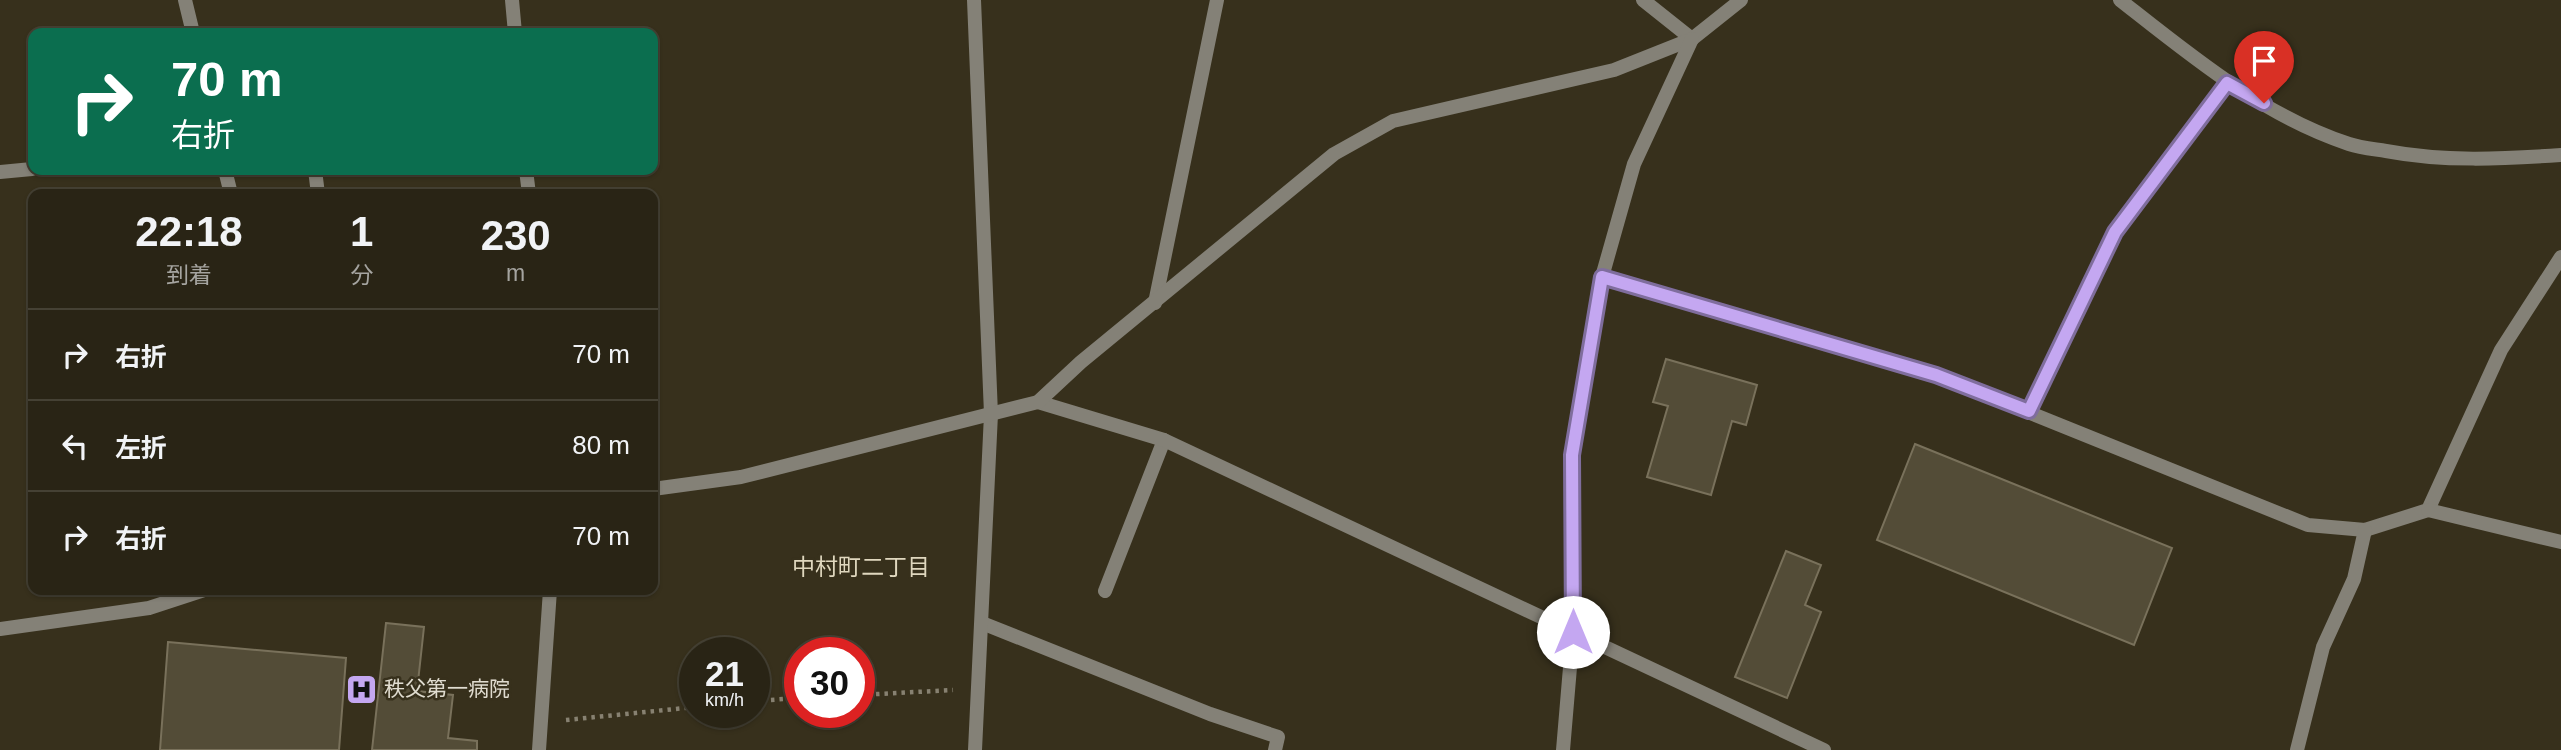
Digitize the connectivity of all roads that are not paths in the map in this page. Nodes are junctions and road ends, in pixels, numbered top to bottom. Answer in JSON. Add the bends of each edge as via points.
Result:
{"nodes":[{"id":1,"x":185,"y":0,"type":"edge"},
{"id":2,"x":512,"y":0,"type":"edge"},
{"id":3,"x":974,"y":0,"type":"edge"},
{"id":4,"x":1217,"y":0,"type":"edge"},
{"id":5,"x":1643,"y":0,"type":"edge"},
{"id":6,"x":1741,"y":0,"type":"edge"},
{"id":7,"x":2120,"y":0,"type":"edge"},
{"id":8,"x":192,"y":28,"type":"edge"},
{"id":9,"x":514,"y":28,"type":"edge"},
{"id":10,"x":1692,"y":39,"type":"junction"},
{"id":11,"x":2227,"y":83,"type":"junction"},
{"id":12,"x":2561,"y":155,"type":"edge"},
{"id":13,"x":28,"y":169,"type":"edge"},
{"id":14,"x":0,"y":172,"type":"edge"},
{"id":15,"x":2561,"y":257,"type":"edge"},
{"id":16,"x":1602,"y":277,"type":"junction"},
{"id":17,"x":1155,"y":303,"type":"junction"},
{"id":18,"x":1038,"y":402,"type":"junction"},
{"id":19,"x":2029,"y":411,"type":"junction"},
{"id":20,"x":990,"y":414,"type":"junction"},
{"id":21,"x":1164,"y":440,"type":"junction"},
{"id":22,"x":658,"y":488,"type":"edge"},
{"id":23,"x":2428,"y":510,"type":"junction"},
{"id":24,"x":2365,"y":530,"type":"junction"},
{"id":25,"x":2561,"y":542,"type":"edge"},
{"id":26,"x":1105,"y":591,"type":"dead end"},
{"id":27,"x":189,"y":595,"type":"edge"},
{"id":28,"x":550,"y":595,"type":"edge"},
{"id":29,"x":982,"y":623,"type":"junction"},
{"id":30,"x":0,"y":629,"type":"edge"},
{"id":31,"x":1573,"y":632,"type":"junction"},
{"id":32,"x":539,"y":750,"type":"edge"},
{"id":33,"x":975,"y":750,"type":"edge"},
{"id":34,"x":1275,"y":750,"type":"edge"},
{"id":35,"x":1563,"y":750,"type":"edge"},
{"id":36,"x":1824,"y":750,"type":"edge"},
{"id":37,"x":2297,"y":750,"type":"edge"}],
"edges":[{"from":1,"to":8,"type":"street"},
{"from":2,"to":9,"type":"street"},
{"from":3,"to":20,"type":"street"},
{"from":4,"to":17,"type":"street"},
{"from":5,"to":10,"type":"street"},
{"from":6,"to":10,"type":"street"},
{"from":7,"to":11,"type":"street"},
{"from":10,"to":16,"type":"street","via":[[1634,164]]},
{"from":10,"to":17,"type":"street","via":[[1614,70],[1393,121],[1334,154]]},
{"from":11,"to":12,"type":"street","via":[[2350,145],[2424,158]]},
{"from":11,"to":19,"type":"street","via":[[2115,232]]},
{"from":13,"to":14,"type":"street"},
{"from":15,"to":23,"type":"street","via":[[2501,350]]},
{"from":16,"to":19,"type":"street","via":[[1936,375]]},
{"from":16,"to":31,"type":"street","via":[[1572,455]]},
{"from":17,"to":18,"type":"street"},
{"from":18,"to":20,"type":"street"},
{"from":18,"to":21,"type":"street"},
{"from":19,"to":24,"type":"street","via":[[2308,526]]},
{"from":20,"to":22,"type":"street","via":[[741,477]]},
{"from":20,"to":29,"type":"street"},
{"from":21,"to":26,"type":"street"},
{"from":21,"to":31,"type":"street"},
{"from":23,"to":24,"type":"street"},
{"from":23,"to":25,"type":"street"},
{"from":24,"to":37,"type":"street","via":[[2354,579],[2323,648]]},
{"from":27,"to":30,"type":"street","via":[[149,608]]},
{"from":28,"to":32,"type":"street"},
{"from":29,"to":33,"type":"street"},
{"from":29,"to":34,"type":"street","via":[[1278,737]]},
{"from":31,"to":35,"type":"street"},
{"from":31,"to":36,"type":"street"}]}
